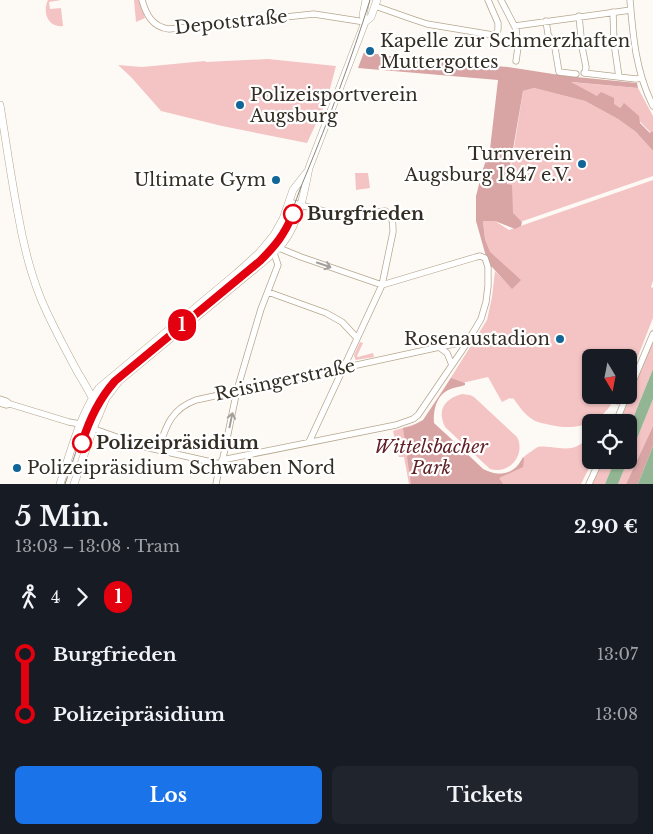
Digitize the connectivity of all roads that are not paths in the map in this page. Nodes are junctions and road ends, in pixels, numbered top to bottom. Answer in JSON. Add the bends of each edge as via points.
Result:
{"nodes":[{"id":1,"x":142,"y":0,"type":"edge"},
{"id":2,"x":366,"y":0,"type":"edge"},
{"id":3,"x":488,"y":0,"type":"edge"},
{"id":4,"x":501,"y":0,"type":"edge"},
{"id":5,"x":630,"y":0,"type":"edge"},
{"id":6,"x":376,"y":3,"type":"edge"},
{"id":7,"x":631,"y":10,"type":"junction"},
{"id":8,"x":613,"y":12,"type":"junction"},
{"id":9,"x":579,"y":16,"type":"junction"},
{"id":10,"x":546,"y":21,"type":"junction"},
{"id":11,"x":365,"y":22,"type":"junction"},
{"id":12,"x":515,"y":26,"type":"junction"},
{"id":13,"x":516,"y":61,"type":"dead end"},
{"id":14,"x":576,"y":74,"type":"dead end"},
{"id":15,"x":619,"y":77,"type":"junction"},
{"id":16,"x":642,"y":78,"type":"junction"},
{"id":17,"x":0,"y":105,"type":"edge"},
{"id":18,"x":653,"y":106,"type":"edge"},
{"id":19,"x":3,"y":149,"type":"edge"},
{"id":20,"x":309,"y":168,"type":"junction"},
{"id":21,"x":289,"y":202,"type":"junction"},
{"id":22,"x":301,"y":206,"type":"junction"},
{"id":23,"x":277,"y":250,"type":"junction"},
{"id":24,"x":382,"y":285,"type":"junction"},
{"id":25,"x":268,"y":292,"type":"junction"},
{"id":26,"x":653,"y":334,"type":"edge"},
{"id":27,"x":357,"y":338,"type":"junction"},
{"id":28,"x":465,"y":346,"type":"junction"},
{"id":29,"x":439,"y":347,"type":"junction"},
{"id":30,"x":452,"y":365,"type":"junction"},
{"id":31,"x":343,"y":369,"type":"junction"},
{"id":32,"x":638,"y":370,"type":"edge"},
{"id":33,"x":237,"y":390,"type":"junction"},
{"id":34,"x":92,"y":398,"type":"junction"},
{"id":35,"x":0,"y":399,"type":"edge"},
{"id":36,"x":0,"y":403,"type":"edge"},
{"id":37,"x":10,"y":404,"type":"junction"},
{"id":38,"x":99,"y":415,"type":"junction"},
{"id":39,"x":80,"y":424,"type":"junction"},
{"id":40,"x":93,"y":429,"type":"junction"},
{"id":41,"x":309,"y":442,"type":"junction"},
{"id":42,"x":158,"y":450,"type":"junction"},
{"id":43,"x":220,"y":464,"type":"junction"},
{"id":44,"x":596,"y":469,"type":"edge"},
{"id":45,"x":60,"y":484,"type":"edge"},
{"id":46,"x":74,"y":484,"type":"edge"},
{"id":47,"x":216,"y":484,"type":"edge"},
{"id":48,"x":589,"y":484,"type":"edge"}],
"edges":[{"from":1,"to":11,"type":"street","name":"Depotstraße","via":[[154,23],[168,29],[314,14]]},
{"from":2,"to":11,"type":"main road","via":[[362,15]]},
{"from":3,"to":6,"type":"street","via":[[498,26],[498,31],[489,35],[412,20]]},
{"from":4,"to":12,"type":"street"},
{"from":5,"to":7,"type":"street"},
{"from":6,"to":11,"type":"main road","via":[[371,17]]},
{"from":7,"to":8,"type":"street"},
{"from":7,"to":16,"type":"street"},
{"from":8,"to":9,"type":"street"},
{"from":8,"to":15,"type":"street"},
{"from":9,"to":10,"type":"street"},
{"from":9,"to":15,"type":"street","via":[[585,73]]},
{"from":10,"to":12,"type":"street"},
{"from":10,"to":14,"type":"street","via":[[559,72]]},
{"from":11,"to":20,"type":"main road"},
{"from":12,"to":13,"type":"street","via":[[518,40]]},
{"from":15,"to":16,"type":"street"},
{"from":16,"to":18,"type":"street"},
{"from":17,"to":19,"type":"main road"},
{"from":19,"to":34,"type":"main road","via":[[38,291]]},
{"from":20,"to":21,"type":"main road","via":[[293,190]]},
{"from":20,"to":22,"type":"main road"},
{"from":21,"to":22,"type":"street"},
{"from":21,"to":34,"type":"main road","via":[[274,235],[259,253],[101,386]]},
{"from":22,"to":23,"type":"main road","via":[[295,223]]},
{"from":22,"to":24,"type":"street","via":[[342,215],[388,212],[393,232]]},
{"from":23,"to":24,"type":"street","one_way":true},
{"from":23,"to":25,"type":"street","via":[[278,264]]},
{"from":23,"to":38,"type":"main road","via":[[119,381],[107,396]]},
{"from":24,"to":27,"type":"street"},
{"from":24,"to":28,"type":"street","via":[[477,256],[485,258],[486,298],[481,319]]},
{"from":25,"to":27,"type":"street","via":[[326,313],[342,322]]},
{"from":25,"to":33,"type":"street"},
{"from":26,"to":32,"type":"street"},
{"from":27,"to":31,"type":"street"},
{"from":28,"to":29,"type":"street","name":"Reisingerstraße"},
{"from":28,"to":30,"type":"street"},
{"from":29,"to":30,"type":"street","via":[[447,353]]},
{"from":29,"to":31,"type":"street","name":"Reisingerstraße"},
{"from":30,"to":41,"type":"street","via":[[413,419]]},
{"from":31,"to":33,"type":"street","name":"Reisingerstraße"},
{"from":31,"to":41,"type":"street"},
{"from":33,"to":42,"type":"street","name":"Reisingerstraße","via":[[190,402],[177,411],[165,429]]},
{"from":43,"to":33,"type":"street","one_way":true},
{"from":34,"to":38,"type":"main road"},
{"from":34,"to":39,"type":"main road"},
{"from":35,"to":37,"type":"street"},
{"from":36,"to":37,"type":"street"},
{"from":37,"to":39,"type":"street"},
{"from":38,"to":40,"type":"main road"},
{"from":39,"to":40,"type":"street"},
{"from":39,"to":45,"type":"main road"},
{"from":40,"to":42,"type":"street"},
{"from":40,"to":46,"type":"main road"},
{"from":41,"to":43,"type":"street","via":[[227,458]]},
{"from":42,"to":43,"type":"street"},
{"from":43,"to":47,"type":"street"},
{"from":44,"to":48,"type":"street"}]}
